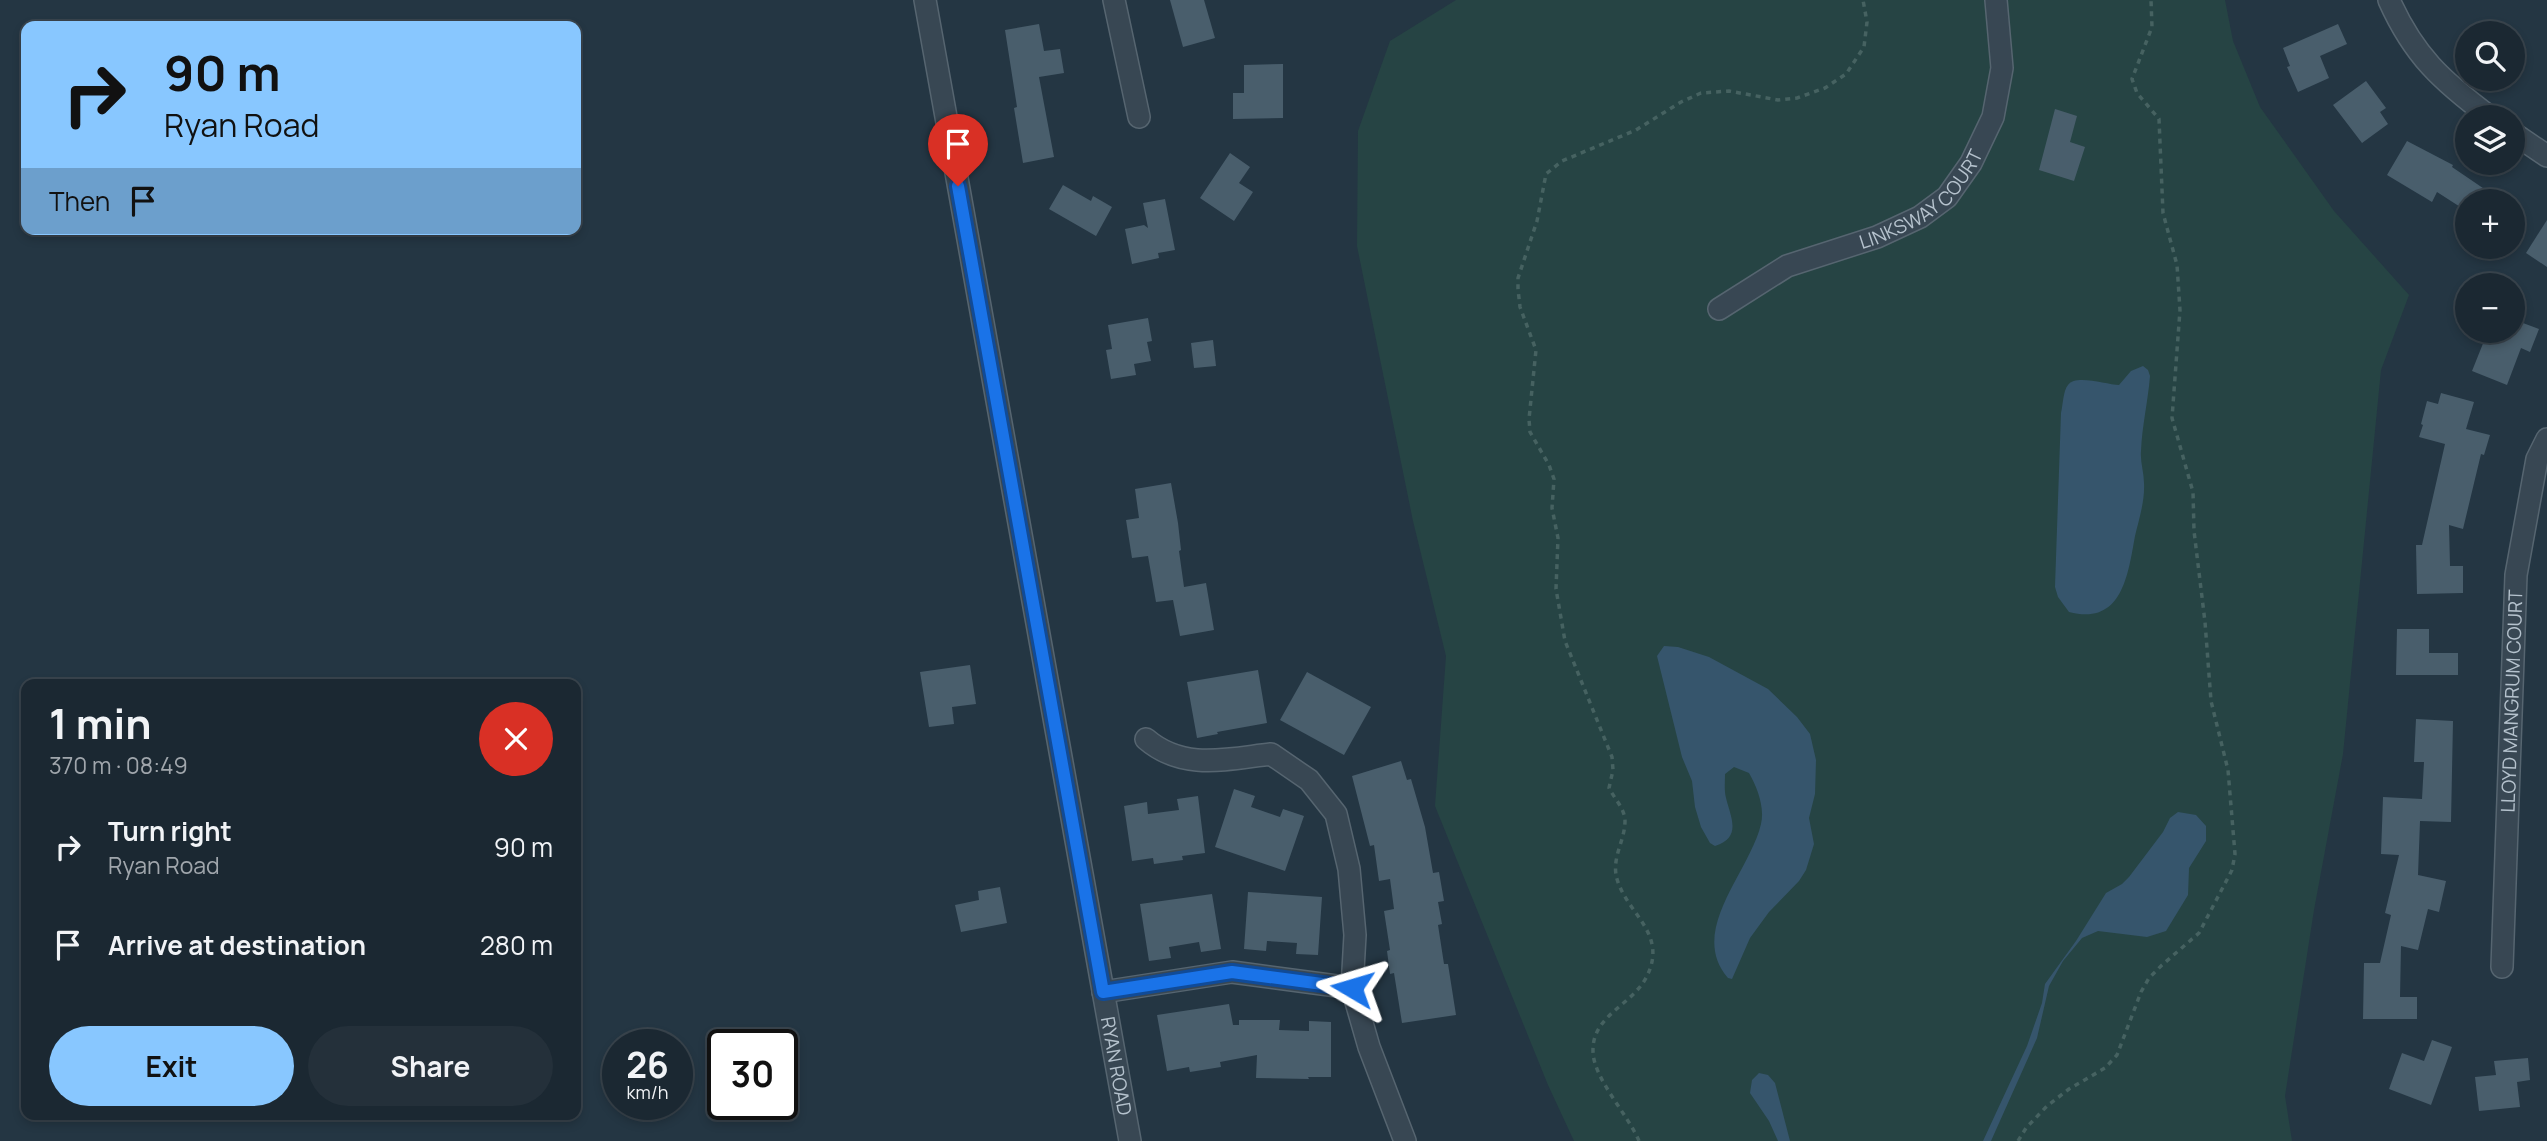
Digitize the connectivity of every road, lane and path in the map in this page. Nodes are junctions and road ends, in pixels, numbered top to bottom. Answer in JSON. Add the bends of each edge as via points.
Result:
{"nodes":[{"id":1,"x":925,"y":0,"type":"edge"},
{"id":2,"x":1114,"y":0,"type":"edge"},
{"id":3,"x":1863,"y":0,"type":"edge"},
{"id":4,"x":1996,"y":0,"type":"edge"},
{"id":5,"x":2151,"y":0,"type":"edge"},
{"id":6,"x":2389,"y":0,"type":"edge"},
{"id":7,"x":2474,"y":105,"type":"edge"},
{"id":8,"x":1139,"y":117,"type":"dead end"},
{"id":9,"x":2525,"y":141,"type":"edge"},
{"id":10,"x":2547,"y":156,"type":"edge"},
{"id":11,"x":1719,"y":309,"type":"dead end"},
{"id":12,"x":2547,"y":439,"type":"edge"},
{"id":13,"x":1146,"y":740,"type":"dead end"},
{"id":14,"x":2502,"y":967,"type":"dead end"},
{"id":15,"x":1352,"y":988,"type":"junction"},
{"id":16,"x":1103,"y":992,"type":"junction"},
{"id":17,"x":1130,"y":1141,"type":"edge"},
{"id":18,"x":1405,"y":1141,"type":"edge"},
{"id":19,"x":1639,"y":1141,"type":"edge"},
{"id":20,"x":2018,"y":1141,"type":"edge"}],
"edges":[{"from":1,"to":16,"type":"street","name":"RYAN ROAD"},
{"from":2,"to":8,"type":"street"},
{"from":3,"to":19,"type":"path","via":[[1867,22],[1864,47],[1846,74],[1825,88],[1778,100],[1729,91],[1701,93],[1636,130],[1549,170],[1518,278],[1520,307],[1537,357],[1530,432],[1554,480],[1560,623],[1612,757],[1609,788],[1625,822],[1615,870],[1618,882],[1653,946],[1646,978],[1599,1028],[1592,1048],[1596,1071]]},
{"from":4,"to":11,"type":"street","name":"LINKSWAY COURT","via":[[2002,68],[1993,117],[1971,163],[1947,197],[1920,217],[1877,237],[1787,266]]},
{"from":5,"to":20,"type":"path","via":[[2152,27],[2132,79],[2137,93],[2160,119],[2163,213],[2178,265],[2180,310],[2171,412],[2193,492],[2211,701],[2228,771],[2235,854],[2232,870],[2199,933],[2149,978],[2117,1055],[2047,1106]]},
{"from":6,"to":7,"type":"street","via":[[2415,49]]},
{"from":9,"to":10,"type":"street"},
{"from":12,"to":14,"type":"street","name":"LLOYD MANGRUM COURT","via":[[2537,458],[2516,575]]},
{"from":13,"to":15,"type":"street","via":[[1162,753],[1203,762],[1271,754],[1309,780],[1336,814],[1349,869],[1355,934]]},
{"from":15,"to":16,"type":"street","via":[[1232,972]]},
{"from":15,"to":18,"type":"street"},
{"from":16,"to":17,"type":"street","name":"RYAN ROAD"}]}
